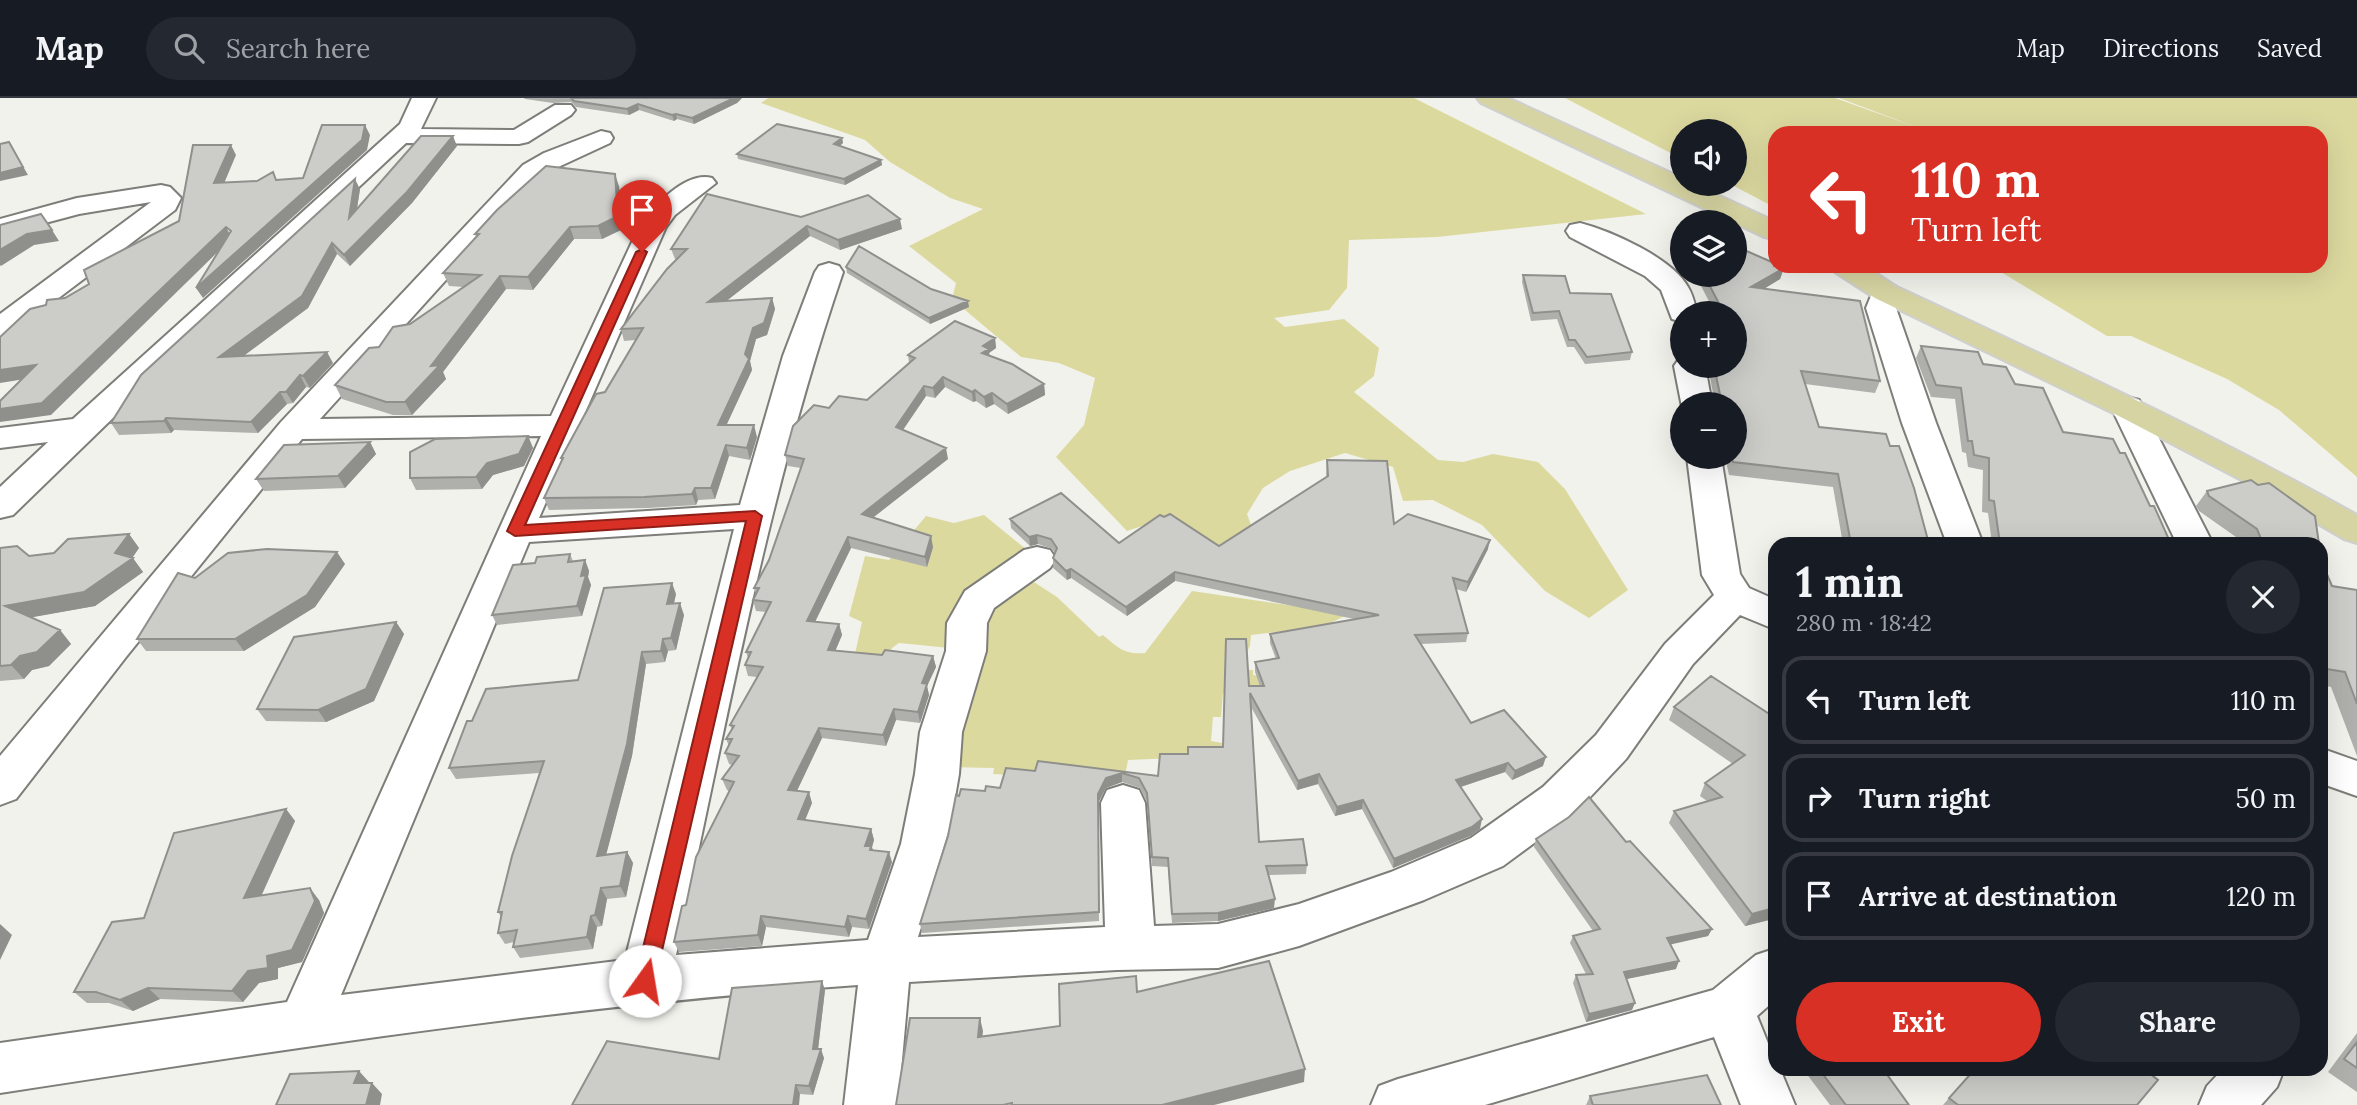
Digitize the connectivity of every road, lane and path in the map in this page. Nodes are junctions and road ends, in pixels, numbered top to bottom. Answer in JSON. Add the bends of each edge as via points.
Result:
{"nodes":[{"id":1,"x":424,"y":98,"type":"edge"},
{"id":2,"x":1489,"y":98,"type":"edge"},
{"id":3,"x":563,"y":110,"type":"dead end"},
{"id":4,"x":400,"y":136,"type":"junction"},
{"id":5,"x":601,"y":138,"type":"dead end"},
{"id":6,"x":703,"y":183,"type":"dead end"},
{"id":7,"x":0,"y":227,"type":"edge"},
{"id":8,"x":1768,"y":228,"type":"edge"},
{"id":9,"x":1580,"y":231,"type":"dead end"},
{"id":10,"x":830,"y":272,"type":"dead end"},
{"id":11,"x":1857,"y":273,"type":"edge"},
{"id":12,"x":1885,"y":292,"type":"junction"},
{"id":13,"x":1678,"y":301,"type":"edge"},
{"id":14,"x":0,"y":328,"type":"edge"},
{"id":15,"x":2127,"y":407,"type":"junction"},
{"id":16,"x":564,"y":426,"type":"junction"},
{"id":17,"x":83,"y":428,"type":"junction"},
{"id":18,"x":293,"y":429,"type":"junction"},
{"id":19,"x":0,"y":438,"type":"edge"},
{"id":20,"x":1705,"y":469,"type":"edge"},
{"id":21,"x":0,"y":507,"type":"edge"},
{"id":22,"x":755,"y":516,"type":"junction"},
{"id":23,"x":515,"y":531,"type":"junction"},
{"id":24,"x":2357,"y":531,"type":"edge"},
{"id":25,"x":1962,"y":537,"type":"edge"},
{"id":26,"x":2192,"y":537,"type":"edge"},
{"id":27,"x":1037,"y":559,"type":"dead end"},
{"id":28,"x":1735,"y":597,"type":"junction"},
{"id":29,"x":1768,"y":612,"type":"edge"},
{"id":30,"x":2328,"y":768,"type":"edge"},
{"id":31,"x":2357,"y":779,"type":"edge"},
{"id":32,"x":0,"y":787,"type":"edge"},
{"id":33,"x":1123,"y":803,"type":"dead end"},
{"id":34,"x":1117,"y":948,"type":"junction"},
{"id":35,"x":886,"y":961,"type":"junction"},
{"id":36,"x":1768,"y":976,"type":"edge"},
{"id":37,"x":645,"y":981,"type":"junction"},
{"id":38,"x":1728,"y":1009,"type":"junction"},
{"id":39,"x":304,"y":1022,"type":"junction"},
{"id":40,"x":0,"y":1068,"type":"edge"},
{"id":41,"x":2252,"y":1076,"type":"edge"},
{"id":42,"x":871,"y":1105,"type":"edge"},
{"id":43,"x":1398,"y":1105,"type":"edge"},
{"id":44,"x":1768,"y":1105,"type":"edge"},
{"id":45,"x":2225,"y":1105,"type":"edge"}],
"edges":[{"from":1,"to":4,"type":"street"},
{"from":2,"to":8,"type":"main road"},
{"from":3,"to":4,"type":"street","via":[[519,138]]},
{"from":4,"to":17,"type":"street"},
{"from":5,"to":18,"type":"street","via":[[532,170]]},
{"from":6,"to":16,"type":"street","via":[[666,209],[653,227]]},
{"from":7,"to":14,"type":"street","via":[[117,199],[162,193],[168,198],[166,204]]},
{"from":9,"to":13,"type":"street","via":[[1654,270],[1674,288]]},
{"from":10,"to":22,"type":"street","via":[[799,356]]},
{"from":11,"to":12,"type":"main road"},
{"from":12,"to":15,"type":"main road"},
{"from":12,"to":25,"type":"street","via":[[1881,308]]},
{"from":15,"to":24,"type":"main road","via":[[2261,475]]},
{"from":15,"to":26,"type":"street"},
{"from":16,"to":18,"type":"street"},
{"from":16,"to":23,"type":"street"},
{"from":17,"to":19,"type":"street"},
{"from":17,"to":21,"type":"street"},
{"from":18,"to":32,"type":"street"},
{"from":20,"to":28,"type":"street","via":[[1721,575]]},
{"from":22,"to":23,"type":"street"},
{"from":22,"to":37,"type":"street"},
{"from":23,"to":39,"type":"street"},
{"from":27,"to":35,"type":"street","via":[[979,600],[967,623],[966,652],[941,732],[924,844]]},
{"from":28,"to":29,"type":"street"},
{"from":28,"to":34,"type":"street","via":[[1679,654],[1611,747],[1559,800],[1487,852],[1299,926],[1219,946]]},
{"from":30,"to":31,"type":"street"},
{"from":33,"to":34,"type":"street","via":[[1130,925]]},
{"from":34,"to":35,"type":"street"},
{"from":35,"to":37,"type":"street"},
{"from":35,"to":42,"type":"street"},
{"from":36,"to":38,"type":"street"},
{"from":37,"to":39,"type":"street"},
{"from":38,"to":43,"type":"street"},
{"from":38,"to":44,"type":"street"},
{"from":39,"to":40,"type":"street"},
{"from":41,"to":45,"type":"street"}]}
